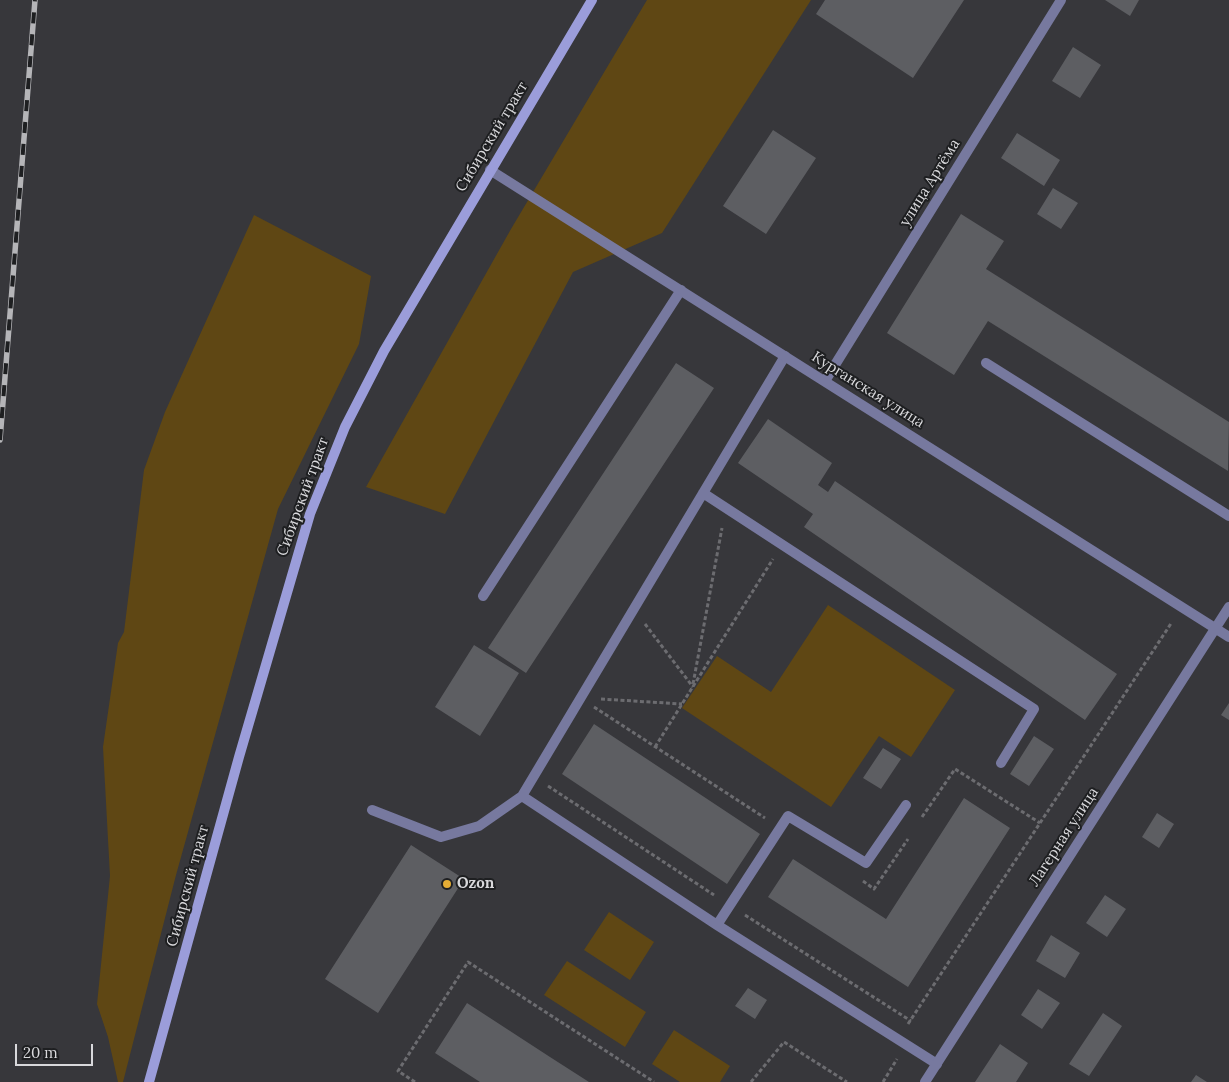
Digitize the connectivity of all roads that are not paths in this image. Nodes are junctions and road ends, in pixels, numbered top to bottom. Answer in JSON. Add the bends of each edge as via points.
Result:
{"nodes":[{"id":1,"x":592,"y":0,"type":"edge"},
{"id":2,"x":1061,"y":0,"type":"edge"},
{"id":3,"x":490,"y":170,"type":"junction"},
{"id":4,"x":681,"y":290,"type":"junction"},
{"id":5,"x":785,"y":356,"type":"junction"},
{"id":6,"x":986,"y":363,"type":"dead end"},
{"id":7,"x":825,"y":381,"type":"junction"},
{"id":8,"x":703,"y":493,"type":"junction"},
{"id":9,"x":1229,"y":516,"type":"edge"},
{"id":10,"x":483,"y":596,"type":"dead end"},
{"id":11,"x":1229,"y":607,"type":"edge"},
{"id":12,"x":1215,"y":628,"type":"junction"},
{"id":13,"x":1229,"y":637,"type":"edge"},
{"id":14,"x":1001,"y":763,"type":"dead end"},
{"id":15,"x":522,"y":796,"type":"junction"},
{"id":16,"x":906,"y":806,"type":"dead end"},
{"id":17,"x":372,"y":810,"type":"dead end"},
{"id":18,"x":717,"y":925,"type":"junction"},
{"id":19,"x":937,"y":1064,"type":"junction"},
{"id":20,"x":149,"y":1082,"type":"edge"},
{"id":21,"x":925,"y":1082,"type":"edge"}],
"edges":[{"from":1,"to":3,"type":"main road","name":"Сибирский тракт"},
{"from":2,"to":7,"type":"street","name":"улица Артёма"},
{"from":3,"to":4,"type":"street","name":"Курганская улица"},
{"from":3,"to":20,"type":"main road","name":"Сибирский тракт","via":[[384,351],[345,427],[310,514]]},
{"from":4,"to":5,"type":"street","name":"Курганская улица"},
{"from":4,"to":10,"type":"street"},
{"from":5,"to":7,"type":"street","name":"Курганская улица"},
{"from":5,"to":8,"type":"street"},
{"from":6,"to":9,"type":"street"},
{"from":7,"to":12,"type":"street","name":"Курганская улица"},
{"from":8,"to":14,"type":"street","via":[[1034,709]]},
{"from":8,"to":15,"type":"street"},
{"from":11,"to":12,"type":"street","name":"Лагерная улица"},
{"from":12,"to":13,"type":"street","name":"Курганская улица"},
{"from":12,"to":19,"type":"street","name":"Лагерная улица"},
{"from":15,"to":17,"type":"street","via":[[479,826],[441,837]]},
{"from":15,"to":18,"type":"street"},
{"from":16,"to":18,"type":"street","via":[[866,863],[788,816]]},
{"from":18,"to":19,"type":"street"},
{"from":19,"to":21,"type":"street","name":"Лагерная улица"}]}
